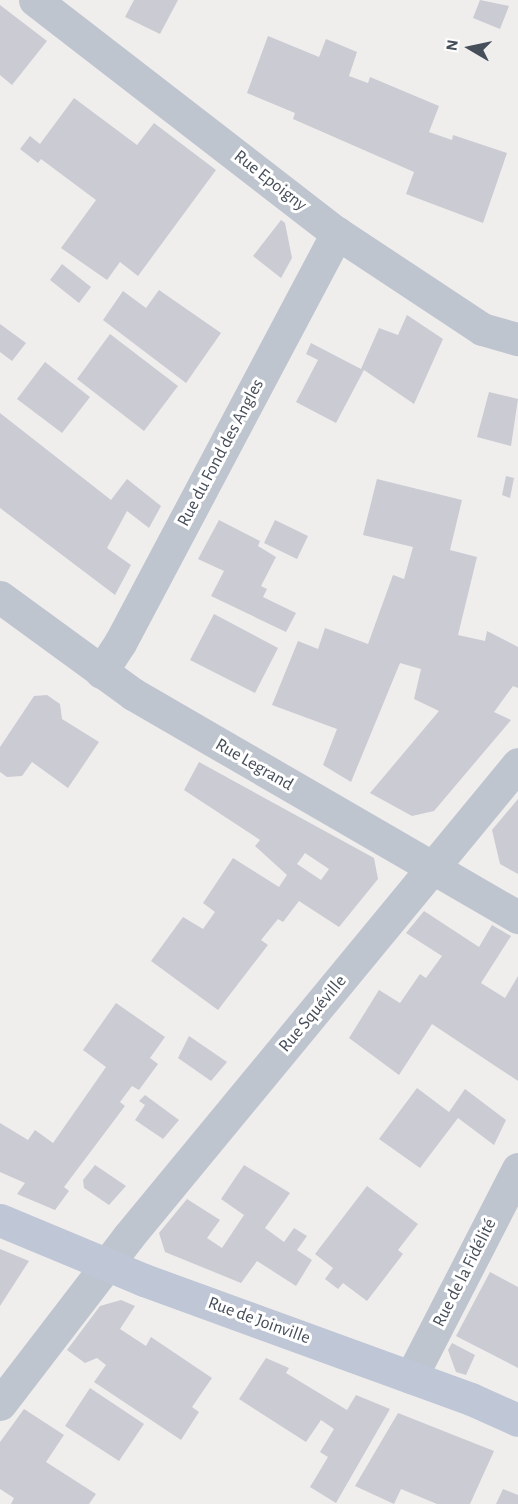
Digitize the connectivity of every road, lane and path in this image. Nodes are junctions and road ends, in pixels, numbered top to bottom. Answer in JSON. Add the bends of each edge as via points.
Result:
{"nodes":[{"id":1,"x":35,"y":0,"type":"edge"},
{"id":2,"x":337,"y":232,"type":"junction"},
{"id":3,"x":518,"y":339,"type":"edge"},
{"id":4,"x":0,"y":597,"type":"edge"},
{"id":5,"x":101,"y":672,"type":"junction"},
{"id":6,"x":518,"y":764,"type":"edge"},
{"id":7,"x":431,"y":870,"type":"junction"},
{"id":8,"x":518,"y":917,"type":"edge"},
{"id":9,"x":518,"y":1169,"type":"edge"},
{"id":10,"x":0,"y":1220,"type":"edge"},
{"id":11,"x":108,"y":1264,"type":"junction"},
{"id":12,"x":411,"y":1377,"type":"junction"},
{"id":13,"x":0,"y":1404,"type":"edge"},
{"id":14,"x":518,"y":1420,"type":"edge"}],
"edges":[{"from":1,"to":2,"type":"street","name":"Rue Epoigny"},
{"from":2,"to":3,"type":"street","name":"Rue Epoigny","via":[[482,329]]},
{"from":2,"to":5,"type":"street","name":"Rue du Fond des Angles","via":[[126,632]]},
{"from":4,"to":5,"type":"street","name":"Rue Legrand"},
{"from":5,"to":7,"type":"street","name":"Rue Legrand"},
{"from":6,"to":7,"type":"street","name":"Rue Squéville"},
{"from":7,"to":8,"type":"street","name":"Rue Legrand"},
{"from":7,"to":11,"type":"street","name":"Rue Squéville"},
{"from":9,"to":12,"type":"street","name":"Rue de la Fidélité"},
{"from":10,"to":11,"type":"street","name":"Rue de Joinville"},
{"from":11,"to":12,"type":"street","name":"Rue de Joinville"},
{"from":11,"to":13,"type":"street","name":"Rue Squéville"},
{"from":12,"to":14,"type":"street","name":"Rue de Joinville"}]}
